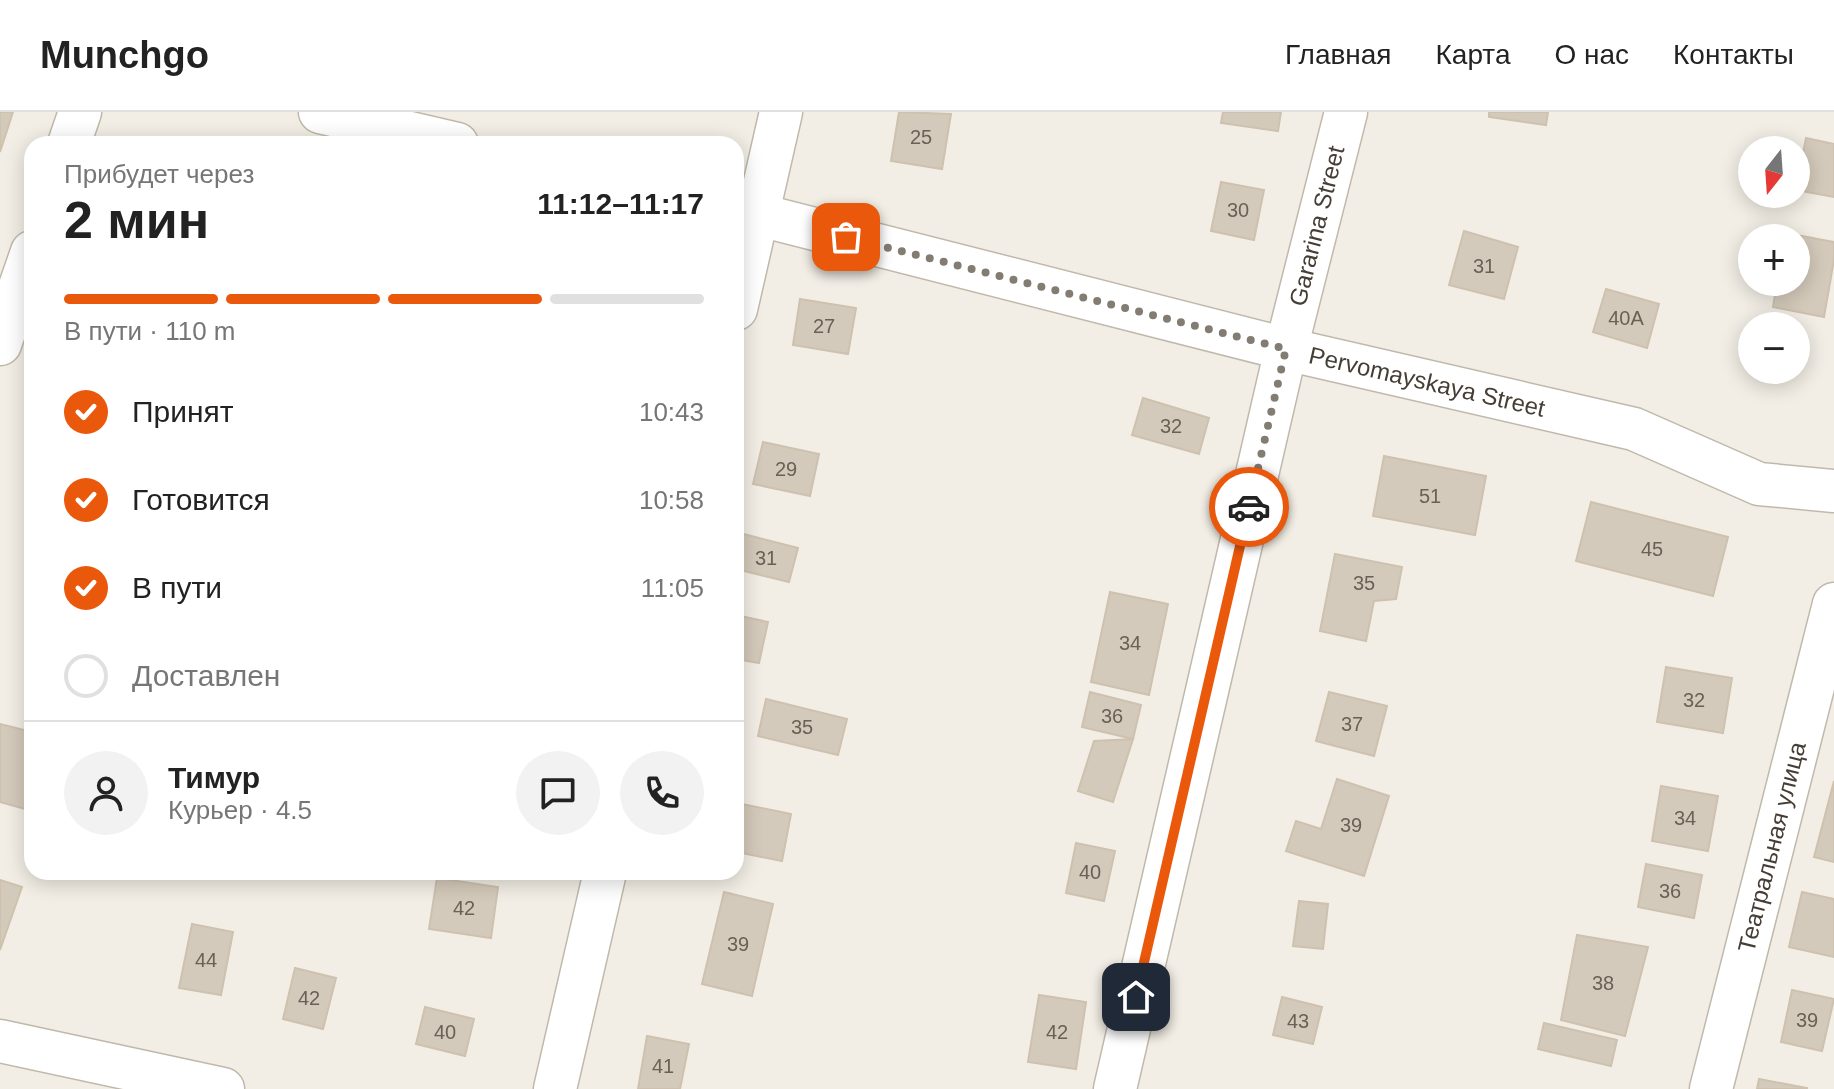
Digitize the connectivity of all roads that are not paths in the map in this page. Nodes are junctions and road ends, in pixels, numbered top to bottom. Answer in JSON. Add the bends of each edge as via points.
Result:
{"nodes":[{"id":1,"x":80,"y":112,"type":"edge"},
{"id":2,"x":320,"y":112,"type":"edge"},
{"id":3,"x":781,"y":112,"type":"edge"},
{"id":4,"x":1346,"y":112,"type":"edge"},
{"id":5,"x":72,"y":136,"type":"edge"},
{"id":6,"x":423,"y":136,"type":"edge"},
{"id":7,"x":747,"y":212,"type":"edge"},
{"id":8,"x":744,"y":238,"type":"edge"},
{"id":9,"x":24,"y":275,"type":"edge"},
{"id":10,"x":0,"y":344,"type":"edge"},
{"id":11,"x":1286,"y":349,"type":"junction"},
{"id":12,"x":1834,"y":491,"type":"edge"},
{"id":13,"x":1834,"y":604,"type":"edge"},
{"id":14,"x":603,"y":880,"type":"edge"},
{"id":15,"x":0,"y":1041,"type":"edge"},
{"id":16,"x":223,"y":1089,"type":"edge"},
{"id":17,"x":555,"y":1089,"type":"edge"},
{"id":18,"x":1115,"y":1089,"type":"edge"},
{"id":19,"x":1711,"y":1089,"type":"edge"}],
"edges":[{"from":1,"to":5,"type":"street"},
{"from":2,"to":6,"type":"street"},
{"from":3,"to":7,"type":"street"},
{"from":4,"to":11,"type":"street","name":"Gararina Street"},
{"from":7,"to":8,"type":"street"},
{"from":7,"to":11,"type":"street","name":"Pervomayskaya Street"},
{"from":9,"to":10,"type":"street"},
{"from":11,"to":12,"type":"street","name":"Pervomayskaya Street","via":[[1634,429],[1759,484]]},
{"from":11,"to":18,"type":"street","name":"Gararina Street"},
{"from":13,"to":19,"type":"street","name":"Театральная улица"},
{"from":14,"to":17,"type":"street"},
{"from":15,"to":16,"type":"street"}]}
